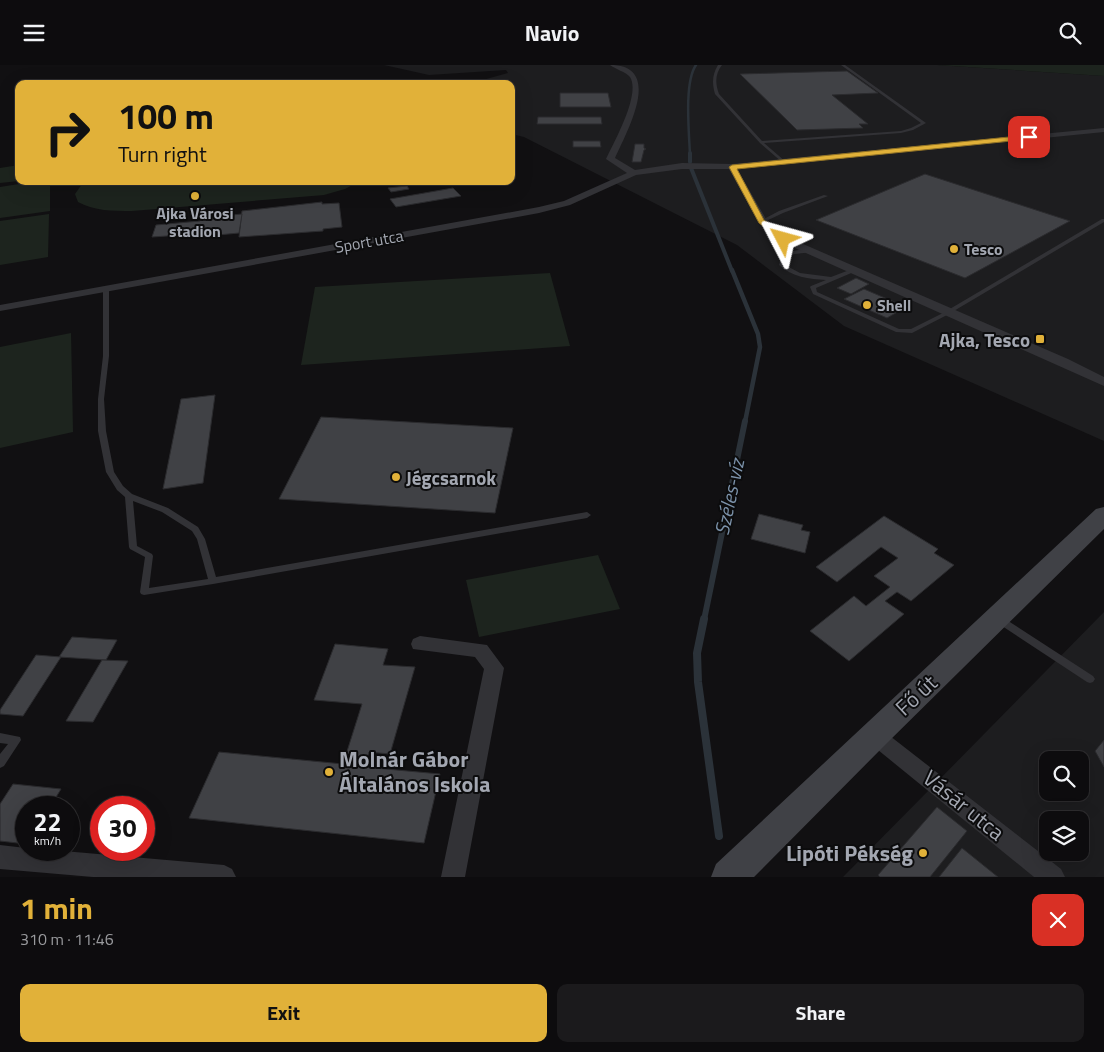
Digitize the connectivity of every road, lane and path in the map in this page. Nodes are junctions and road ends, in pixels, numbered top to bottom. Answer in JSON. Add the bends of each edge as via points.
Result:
{"nodes":[{"id":1,"x":614,"y":65,"type":"edge"},
{"id":2,"x":720,"y":65,"type":"edge"},
{"id":3,"x":843,"y":65,"type":"edge"},
{"id":4,"x":1104,"y":130,"type":"edge"},
{"id":5,"x":761,"y":142,"type":"junction"},
{"id":6,"x":784,"y":162,"type":"junction"},
{"id":7,"x":732,"y":167,"type":"junction"},
{"id":8,"x":634,"y":173,"type":"junction"},
{"id":9,"x":826,"y":196,"type":"dead end"},
{"id":10,"x":1104,"y":220,"type":"edge"},
{"id":11,"x":762,"y":221,"type":"junction"},
{"id":12,"x":814,"y":252,"type":"junction"},
{"id":13,"x":854,"y":270,"type":"junction"},
{"id":14,"x":836,"y":277,"type":"junction"},
{"id":15,"x":106,"y":289,"type":"junction"},
{"id":16,"x":0,"y":308,"type":"edge"},
{"id":17,"x":950,"y":312,"type":"junction"},
{"id":18,"x":1104,"y":382,"type":"edge"},
{"id":19,"x":129,"y":497,"type":"junction"},
{"id":20,"x":587,"y":515,"type":"dead end"},
{"id":21,"x":1104,"y":515,"type":"edge"},
{"id":22,"x":213,"y":581,"type":"junction"},
{"id":23,"x":997,"y":617,"type":"junction"},
{"id":24,"x":420,"y":644,"type":"dead end"},
{"id":25,"x":1090,"y":679,"type":"dead end"},
{"id":26,"x":874,"y":735,"type":"junction"},
{"id":27,"x":0,"y":738,"type":"edge"},
{"id":28,"x":0,"y":763,"type":"edge"},
{"id":29,"x":0,"y":857,"type":"edge"},
{"id":30,"x":224,"y":877,"type":"edge"},
{"id":31,"x":453,"y":877,"type":"edge"},
{"id":32,"x":729,"y":877,"type":"edge"},
{"id":33,"x":1053,"y":877,"type":"edge"}],
"edges":[{"from":1,"to":8,"type":"street","via":[[632,75],[638,87],[610,159]]},
{"from":2,"to":5,"type":"lane","via":[[714,84],[717,94]]},
{"from":3,"to":5,"type":"lane","via":[[924,123],[901,132]]},
{"from":4,"to":6,"type":"street","name":"Sport utca"},
{"from":5,"to":6,"type":"lane"},
{"from":6,"to":7,"type":"street","name":"Sport utca"},
{"from":7,"to":8,"type":"street","name":"Sport utca","via":[[682,166]]},
{"from":7,"to":11,"type":"street"},
{"from":8,"to":15,"type":"street","name":"Sport utca","via":[[568,203],[539,210]]},
{"from":9,"to":11,"type":"lane"},
{"from":10,"to":17,"type":"lane"},
{"from":11,"to":12,"type":"street","via":[[783,239]]},
{"from":12,"to":13,"type":"street"},
{"from":12,"to":14,"type":"lane","via":[[795,251],[784,255],[782,265],[788,271],[813,278]]},
{"from":13,"to":14,"type":"lane"},
{"from":13,"to":17,"type":"street"},
{"from":14,"to":17,"type":"lane","via":[[813,287],[815,293],[898,331],[912,331]]},
{"from":15,"to":16,"type":"street","name":"Sport utca"},
{"from":15,"to":19,"type":"lane","via":[[102,431],[110,472]]},
{"from":17,"to":18,"type":"street","via":[[1064,361]]},
{"from":19,"to":22,"type":"lane","via":[[165,510],[195,529]]},
{"from":19,"to":22,"type":"lane","via":[[133,547],[148,557],[144,592]]},
{"from":20,"to":22,"type":"lane"},
{"from":21,"to":23,"type":"main road","name":"Fő út"},
{"from":23,"to":25,"type":"lane"},
{"from":23,"to":26,"type":"main road","name":"Fő út"},
{"from":24,"to":31,"type":"street","via":[[480,650],[494,668]]},
{"from":26,"to":32,"type":"main road","name":"Fő út"},
{"from":26,"to":33,"type":"street","name":"Vásár utca"},
{"from":27,"to":28,"type":"lane","via":[[16,740]]},
{"from":29,"to":30,"type":"street"}]}
